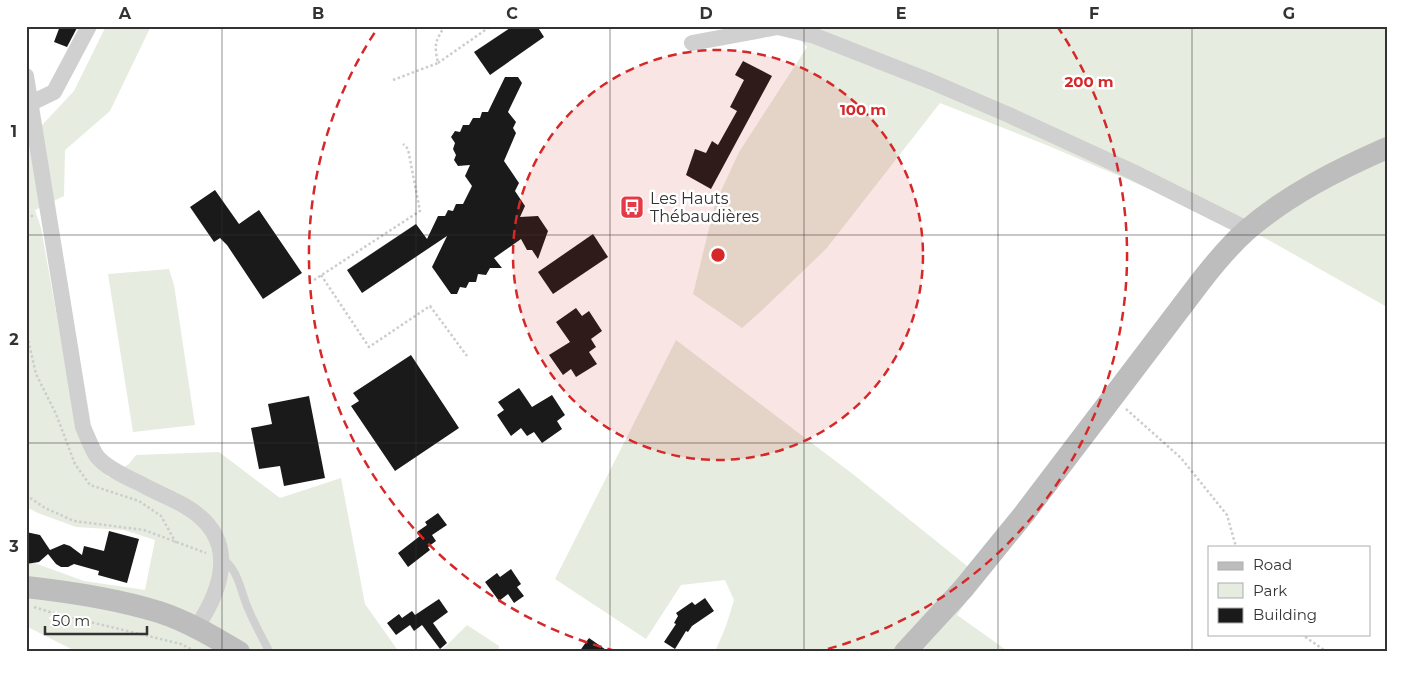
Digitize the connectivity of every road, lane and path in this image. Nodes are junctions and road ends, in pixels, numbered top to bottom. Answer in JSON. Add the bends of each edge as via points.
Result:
{"nodes":[{"id":1,"x":89,"y":26,"type":"edge"},
{"id":2,"x":445,"y":26,"type":"edge"},
{"id":3,"x":491,"y":26,"type":"edge"},
{"id":4,"x":692,"y":44,"type":"dead end"},
{"id":5,"x":438,"y":63,"type":"junction"},
{"id":6,"x":26,"y":76,"type":"edge"},
{"id":7,"x":393,"y":80,"type":"dead end"},
{"id":8,"x":31,"y":103,"type":"junction"},
{"id":9,"x":403,"y":144,"type":"dead end"},
{"id":10,"x":1387,"y":148,"type":"edge"},
{"id":11,"x":1246,"y":231,"type":"junction"},
{"id":12,"x":321,"y":276,"type":"junction"},
{"id":13,"x":314,"y":280,"type":"dead end"},
{"id":14,"x":468,"y":356,"type":"dead end"},
{"id":15,"x":1112,"y":397,"type":"junction"},
{"id":16,"x":27,"y":496,"type":"edge"},
{"id":17,"x":1236,"y":546,"type":"edge"},
{"id":18,"x":222,"y":558,"type":"junction"},
{"id":19,"x":26,"y":586,"type":"edge"},
{"id":20,"x":26,"y":604,"type":"edge"},
{"id":21,"x":196,"y":628,"type":"junction"},
{"id":22,"x":1304,"y":636,"type":"edge"},
{"id":23,"x":268,"y":649,"type":"dead end"},
{"id":24,"x":196,"y":652,"type":"edge"},
{"id":25,"x":239,"y":652,"type":"edge"},
{"id":26,"x":904,"y":652,"type":"edge"},
{"id":27,"x":1327,"y":652,"type":"edge"}],
"edges":[{"from":1,"to":8,"type":"street","via":[[54,92]]},
{"from":2,"to":5,"type":"path","via":[[436,39]]},
{"from":3,"to":5,"type":"path"},
{"from":4,"to":11,"type":"street","via":[[778,27],[815,36],[1009,115],[1133,172]]},
{"from":5,"to":7,"type":"path"},
{"from":6,"to":8,"type":"street"},
{"from":8,"to":18,"type":"street","via":[[83,427],[96,456],[105,463],[201,518],[213,532]]},
{"from":9,"to":12,"type":"path","via":[[408,149],[420,211]]},
{"from":10,"to":11,"type":"main road","via":[[1322,178]]},
{"from":11,"to":15,"type":"main road","via":[[1200,281]]},
{"from":12,"to":13,"type":"path"},
{"from":12,"to":14,"type":"path","via":[[369,347],[430,306]]},
{"from":15,"to":17,"type":"path","via":[[1180,458],[1227,515]]},
{"from":15,"to":26,"type":"main road","via":[[1024,514]]},
{"from":16,"to":18,"type":"path","via":[[74,521],[144,530]]},
{"from":18,"to":21,"type":"street","via":[[217,587]]},
{"from":18,"to":23,"type":"lane","via":[[237,576]]},
{"from":19,"to":21,"type":"main road","via":[[118,602],[161,613]]},
{"from":20,"to":24,"type":"path","via":[[182,644]]},
{"from":21,"to":25,"type":"main road"},
{"from":22,"to":27,"type":"path"}]}
